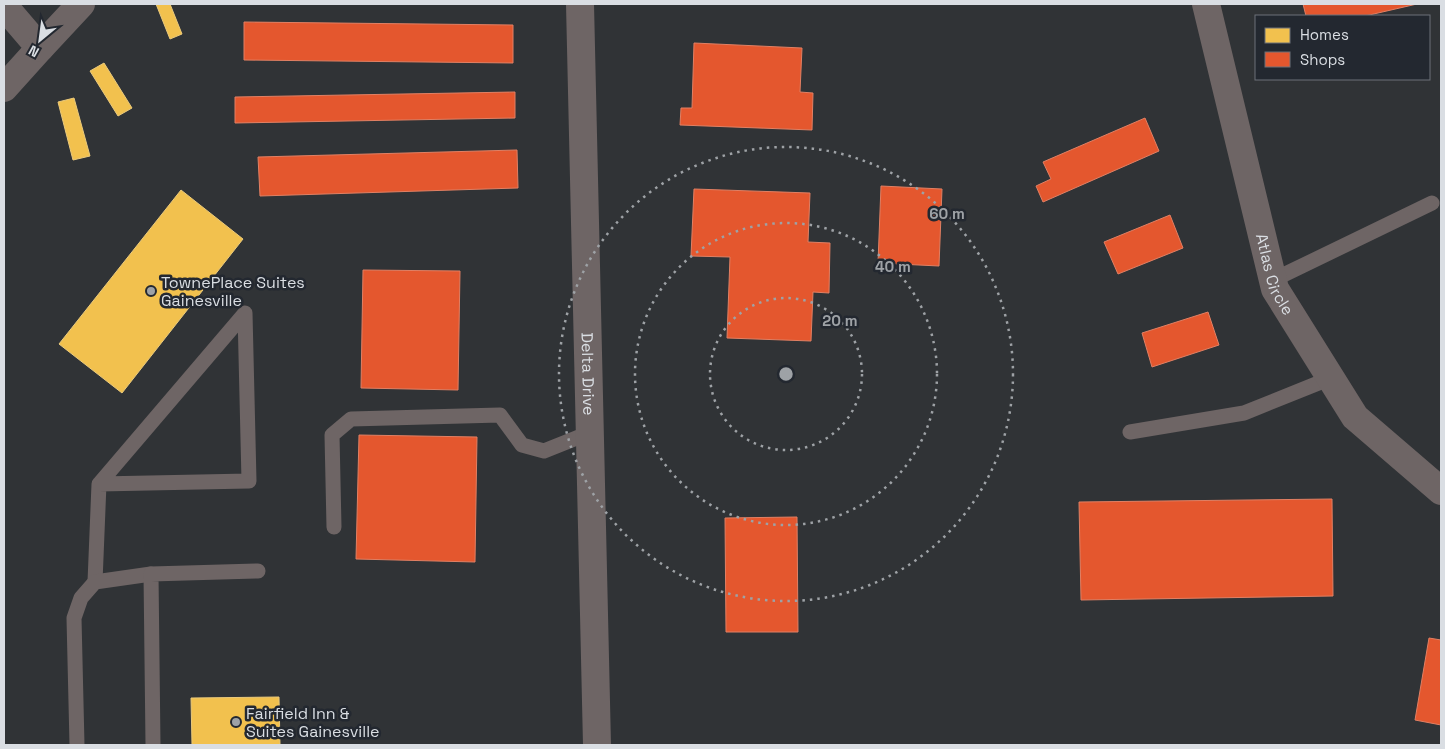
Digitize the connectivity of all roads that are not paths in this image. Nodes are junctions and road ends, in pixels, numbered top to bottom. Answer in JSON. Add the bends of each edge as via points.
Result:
{"nodes":[{"id":1,"x":81,"y":4,"type":"edge"},
{"id":2,"x":580,"y":4,"type":"edge"},
{"id":3,"x":1206,"y":4,"type":"edge"},
{"id":4,"x":4,"y":6,"type":"edge"},
{"id":5,"x":40,"y":48,"type":"junction"},
{"id":6,"x":4,"y":88,"type":"edge"},
{"id":7,"x":1432,"y":203,"type":"dead end"},
{"id":8,"x":1273,"y":280,"type":"junction"},
{"id":9,"x":1331,"y":378,"type":"junction"},
{"id":10,"x":1130,"y":432,"type":"dead end"},
{"id":11,"x":589,"y":433,"type":"junction"},
{"id":12,"x":1438,"y":481,"type":"edge"},
{"id":13,"x":99,"y":484,"type":"junction"},
{"id":14,"x":334,"y":527,"type":"dead end"},
{"id":15,"x":258,"y":571,"type":"dead end"},
{"id":16,"x":151,"y":574,"type":"junction"},
{"id":17,"x":95,"y":582,"type":"junction"},
{"id":18,"x":77,"y":745,"type":"edge"},
{"id":19,"x":153,"y":745,"type":"edge"},
{"id":20,"x":597,"y":745,"type":"edge"}],
"edges":[{"from":1,"to":5,"type":"street"},
{"from":2,"to":11,"type":"street","name":"Delta Drive"},
{"from":3,"to":8,"type":"street","name":"Atlas Circle"},
{"from":4,"to":5,"type":"street"},
{"from":5,"to":6,"type":"street"},
{"from":7,"to":8,"type":"lane"},
{"from":8,"to":9,"type":"street","name":"Atlas Circle","via":[[1275,289]]},
{"from":9,"to":10,"type":"lane","via":[[1244,413]]},
{"from":9,"to":12,"type":"street","name":"Atlas Circle","via":[[1355,417]]},
{"from":11,"to":14,"type":"lane","via":[[544,451],[522,445],[500,415],[351,419],[332,435]]},
{"from":11,"to":20,"type":"street","name":"Delta Drive"},
{"from":13,"to":13,"type":"lane","via":[[169,402],[245,312],[249,481]]},
{"from":13,"to":17,"type":"lane"},
{"from":15,"to":16,"type":"lane"},
{"from":16,"to":17,"type":"lane"},
{"from":16,"to":19,"type":"lane"},
{"from":17,"to":18,"type":"lane","via":[[81,598],[74,618]]}]}
